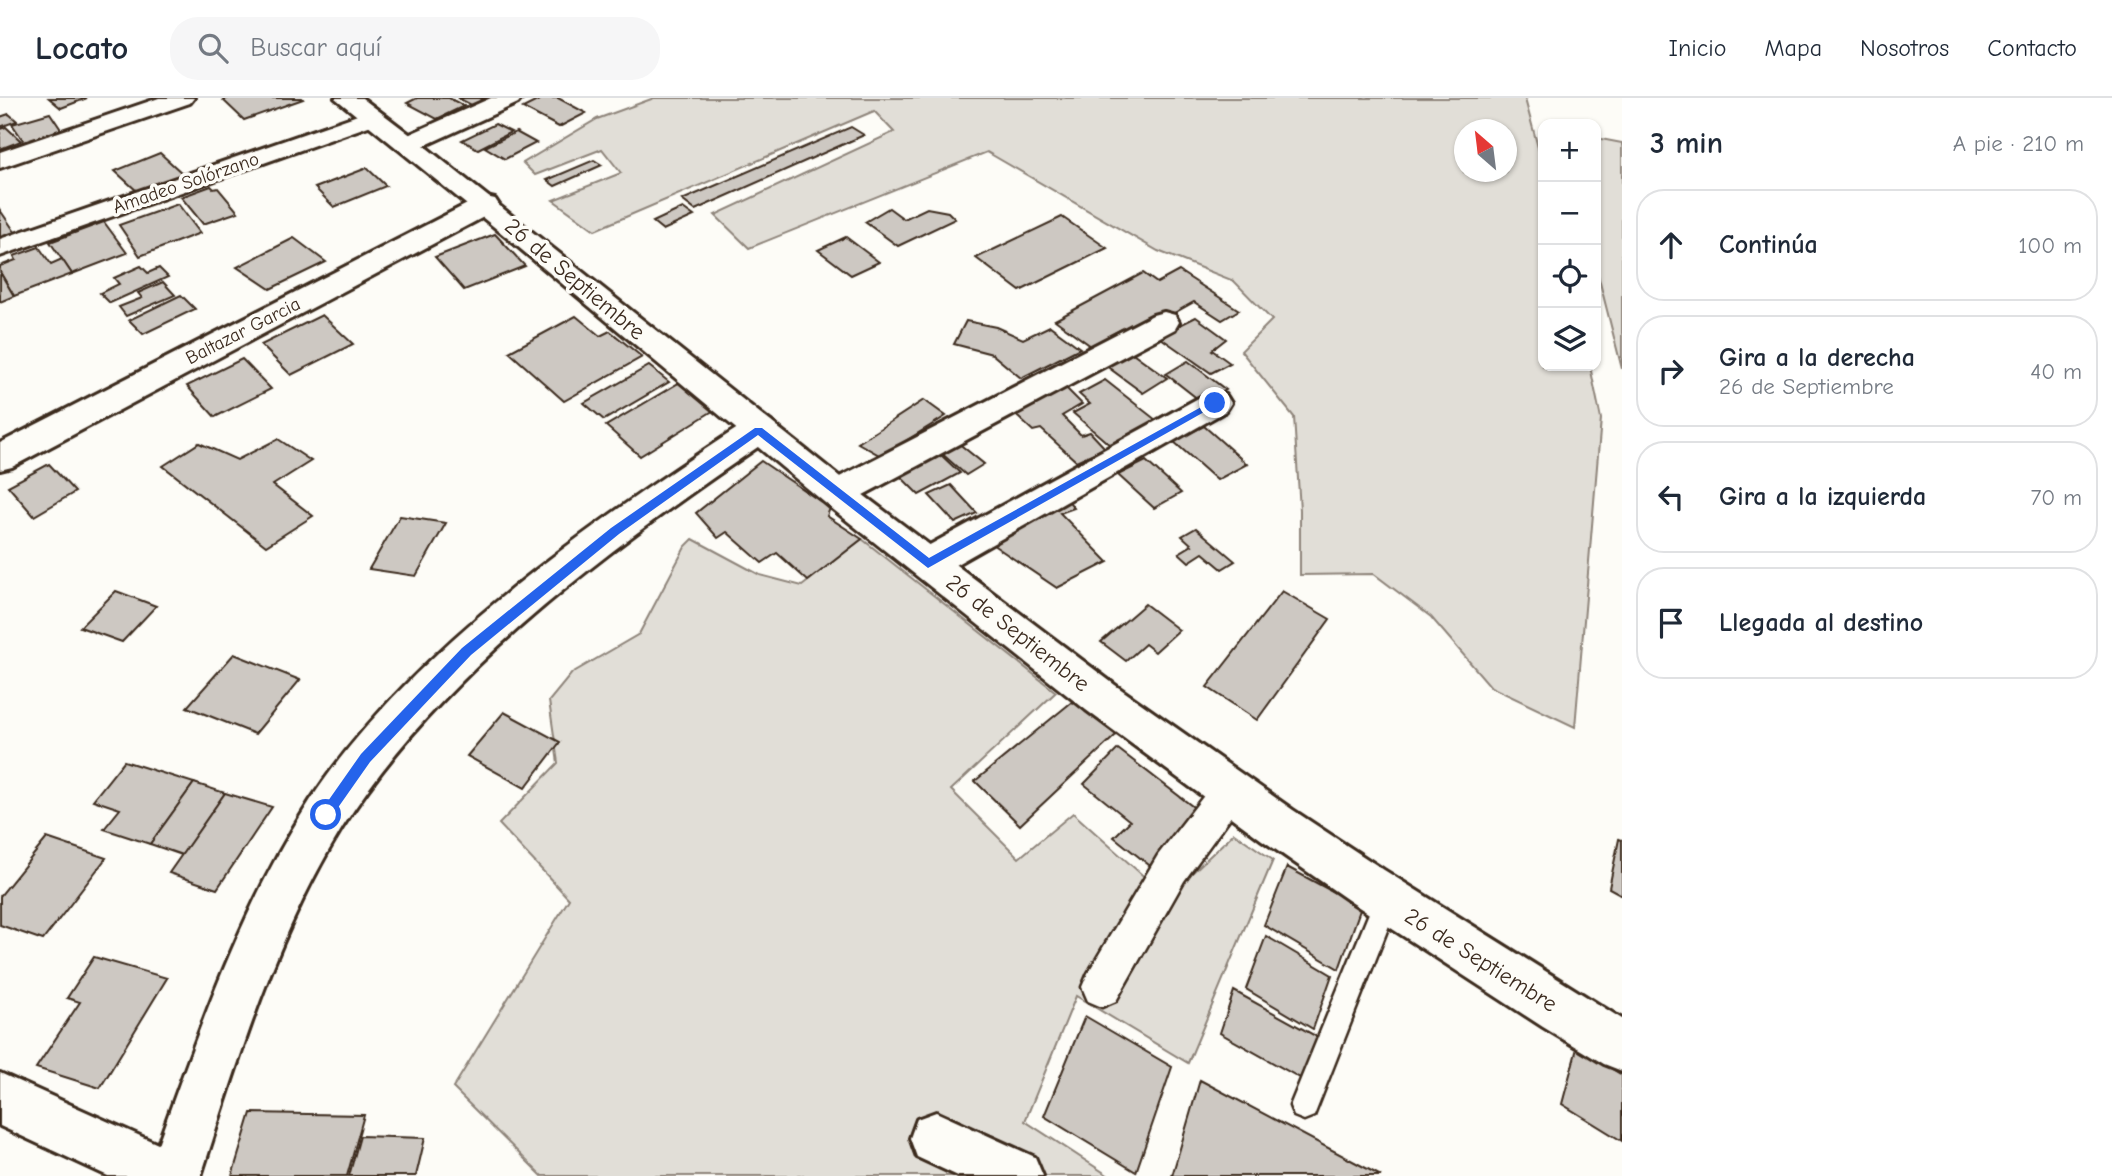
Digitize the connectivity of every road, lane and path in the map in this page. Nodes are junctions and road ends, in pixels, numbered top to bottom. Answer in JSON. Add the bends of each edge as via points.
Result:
{"nodes":[{"id":1,"x":182,"y":98,"type":"edge"},
{"id":2,"x":510,"y":98,"type":"edge"},
{"id":3,"x":355,"y":103,"type":"edge"},
{"id":4,"x":408,"y":144,"type":"junction"},
{"id":5,"x":0,"y":160,"type":"edge"},
{"id":6,"x":486,"y":205,"type":"junction"},
{"id":7,"x":0,"y":248,"type":"edge"},
{"id":8,"x":1164,"y":322,"type":"dead end"},
{"id":9,"x":1215,"y":403,"type":"dead end"},
{"id":10,"x":759,"y":430,"type":"junction"},
{"id":11,"x":0,"y":457,"type":"edge"},
{"id":12,"x":838,"y":493,"type":"junction"},
{"id":13,"x":928,"y":563,"type":"junction"},
{"id":14,"x":1228,"y":792,"type":"junction"},
{"id":15,"x":1387,"y":900,"type":"junction"},
{"id":16,"x":1102,"y":987,"type":"dead end"},
{"id":17,"x":1622,"y":1046,"type":"edge"},
{"id":18,"x":0,"y":1099,"type":"edge"},
{"id":19,"x":1304,"y":1106,"type":"dead end"},
{"id":20,"x":936,"y":1138,"type":"dead end"},
{"id":21,"x":167,"y":1176,"type":"edge"},
{"id":22,"x":174,"y":1176,"type":"edge"},
{"id":23,"x":1016,"y":1176,"type":"edge"}],
"edges":[{"from":1,"to":5,"type":"street"},
{"from":2,"to":4,"type":"street"},
{"from":3,"to":4,"type":"street","name":"26 de Septiembre"},
{"from":3,"to":7,"type":"street","name":"Amadeo Solórzano"},
{"from":4,"to":6,"type":"street","name":"26 de Septiembre"},
{"from":6,"to":10,"type":"street","name":"26 de Septiembre"},
{"from":6,"to":11,"type":"street","name":"Baltazar Garcia"},
{"from":8,"to":12,"type":"street"},
{"from":9,"to":13,"type":"street"},
{"from":10,"to":12,"type":"street","name":"26 de Septiembre"},
{"from":10,"to":22,"type":"street","via":[[615,531],[527,601],[467,652],[366,758],[293,872],[262,939],[226,1023]]},
{"from":12,"to":13,"type":"street","name":"26 de Septiembre"},
{"from":13,"to":14,"type":"street","name":"26 de Septiembre"},
{"from":14,"to":15,"type":"street","name":"26 de Septiembre"},
{"from":14,"to":16,"type":"street","via":[[1171,868]]},
{"from":15,"to":17,"type":"street","name":"26 de Septiembre"},
{"from":15,"to":19,"type":"lane"},
{"from":18,"to":21,"type":"street"},
{"from":20,"to":23,"type":"street"}]}
